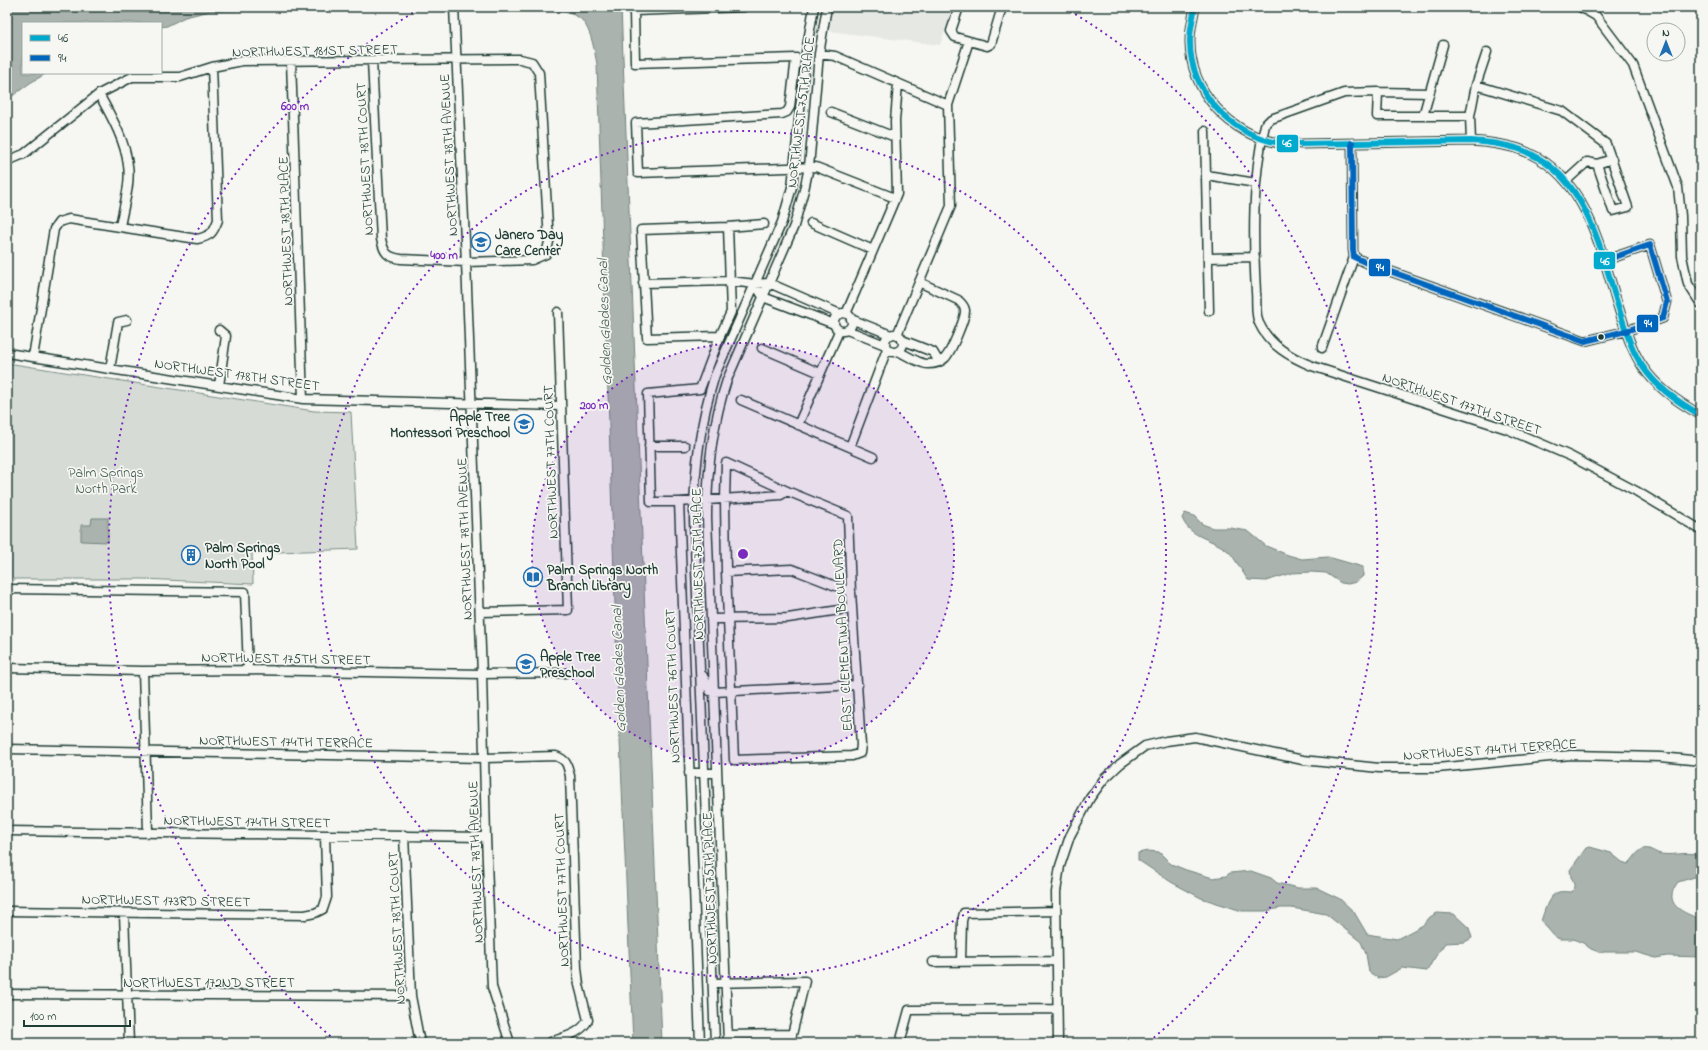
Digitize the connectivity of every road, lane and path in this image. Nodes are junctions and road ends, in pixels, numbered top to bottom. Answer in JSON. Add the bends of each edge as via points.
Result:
{"nodes":[{"id":1,"x":454,"y":7,"type":"edge"},
{"id":2,"x":744,"y":7,"type":"edge"},
{"id":3,"x":814,"y":7,"type":"edge"},
{"id":4,"x":827,"y":7,"type":"edge"},
{"id":5,"x":959,"y":7,"type":"edge"},
{"id":6,"x":1002,"y":7,"type":"edge"},
{"id":7,"x":1195,"y":7,"type":"edge"},
{"id":8,"x":1580,"y":7,"type":"edge"},
{"id":9,"x":969,"y":41,"type":"junction"},
{"id":10,"x":1443,"y":45,"type":"dead end"},
{"id":11,"x":1488,"y":52,"type":"dead end"},
{"id":12,"x":819,"y":54,"type":"junction"},
{"id":13,"x":456,"y":60,"type":"junction"},
{"id":14,"x":291,"y":61,"type":"junction"},
{"id":15,"x":372,"y":61,"type":"junction"},
{"id":16,"x":212,"y":67,"type":"junction"},
{"id":17,"x":898,"y":84,"type":"junction"},
{"id":18,"x":1476,"y":85,"type":"junction"},
{"id":19,"x":1378,"y":92,"type":"junction"},
{"id":20,"x":1429,"y":93,"type":"junction"},
{"id":21,"x":99,"y":94,"type":"junction"},
{"id":22,"x":948,"y":105,"type":"junction"},
{"id":23,"x":830,"y":112,"type":"dead end"},
{"id":24,"x":1423,"y":116,"type":"junction"},
{"id":25,"x":1470,"y":116,"type":"junction"},
{"id":26,"x":1205,"y":131,"type":"dead end"},
{"id":27,"x":895,"y":137,"type":"junction"},
{"id":28,"x":1262,"y":138,"type":"junction"},
{"id":29,"x":1471,"y":141,"type":"junction"},
{"id":30,"x":1352,"y":143,"type":"junction"},
{"id":31,"x":1612,"y":159,"type":"junction"},
{"id":32,"x":7,"y":162,"type":"edge"},
{"id":33,"x":1597,"y":164,"type":"junction"},
{"id":34,"x":809,"y":167,"type":"junction"},
{"id":35,"x":795,"y":168,"type":"junction"},
{"id":36,"x":1206,"y":175,"type":"junction"},
{"id":37,"x":1566,"y":181,"type":"junction"},
{"id":38,"x":1256,"y":183,"type":"junction"},
{"id":39,"x":895,"y":198,"type":"junction"},
{"id":40,"x":811,"y":223,"type":"dead end"},
{"id":41,"x":764,"y":224,"type":"dead end"},
{"id":42,"x":120,"y":227,"type":"junction"},
{"id":43,"x":728,"y":227,"type":"junction"},
{"id":44,"x":873,"y":250,"type":"junction"},
{"id":45,"x":1255,"y":257,"type":"junction"},
{"id":46,"x":1354,"y":257,"type":"junction"},
{"id":47,"x":1208,"y":258,"type":"junction"},
{"id":48,"x":1603,"y":261,"type":"junction"},
{"id":49,"x":466,"y":262,"type":"junction"},
{"id":50,"x":730,"y":281,"type":"junction"},
{"id":51,"x":919,"y":282,"type":"junction"},
{"id":52,"x":643,"y":283,"type":"junction"},
{"id":53,"x":769,"y":283,"type":"junction"},
{"id":54,"x":755,"y":284,"type":"junction"},
{"id":55,"x":763,"y":297,"type":"junction"},
{"id":56,"x":1701,"y":304,"type":"edge"},
{"id":57,"x":1209,"y":311,"type":"dead end"},
{"id":58,"x":558,"y":312,"type":"dead end"},
{"id":59,"x":846,"y":316,"type":"junction"},
{"id":60,"x":127,"y":320,"type":"dead end"},
{"id":61,"x":840,"y":328,"type":"junction"},
{"id":62,"x":219,"y":330,"type":"dead end"},
{"id":63,"x":1626,"y":331,"type":"junction"},
{"id":64,"x":720,"y":336,"type":"junction"},
{"id":65,"x":896,"y":337,"type":"junction"},
{"id":66,"x":886,"y":347,"type":"junction"},
{"id":67,"x":762,"y":348,"type":"dead end"},
{"id":68,"x":1322,"y":348,"type":"dead end"},
{"id":69,"x":898,"y":351,"type":"junction"},
{"id":70,"x":7,"y":353,"type":"edge"},
{"id":71,"x":33,"y":357,"type":"junction"},
{"id":72,"x":939,"y":362,"type":"junction"},
{"id":73,"x":110,"y":369,"type":"junction"},
{"id":74,"x":820,"y":373,"type":"junction"},
{"id":75,"x":219,"y":386,"type":"junction"},
{"id":76,"x":303,"y":399,"type":"junction"},
{"id":77,"x":741,"y":400,"type":"dead end"},
{"id":78,"x":472,"y":402,"type":"junction"},
{"id":79,"x":561,"y":406,"type":"junction"},
{"id":80,"x":1701,"y":415,"type":"edge"},
{"id":81,"x":798,"y":425,"type":"junction"},
{"id":82,"x":649,"y":446,"type":"junction"},
{"id":83,"x":685,"y":446,"type":"dead end"},
{"id":84,"x":850,"y":447,"type":"junction"},
{"id":85,"x":873,"y":457,"type":"dead end"},
{"id":86,"x":787,"y":491,"type":"junction"},
{"id":87,"x":724,"y":499,"type":"junction"},
{"id":88,"x":707,"y":500,"type":"junction"},
{"id":89,"x":694,"y":501,"type":"junction"},
{"id":90,"x":679,"y":502,"type":"junction"},
{"id":91,"x":1701,"y":530,"type":"edge"},
{"id":92,"x":726,"y":572,"type":"junction"},
{"id":93,"x":7,"y":590,"type":"edge"},
{"id":94,"x":851,"y":592,"type":"junction"},
{"id":95,"x":852,"y":608,"type":"junction"},
{"id":96,"x":480,"y":612,"type":"junction"},
{"id":97,"x":728,"y":618,"type":"junction"},
{"id":98,"x":711,"y":619,"type":"junction"},
{"id":99,"x":7,"y":668,"type":"edge"},
{"id":100,"x":248,"y":670,"type":"junction"},
{"id":101,"x":143,"y":671,"type":"junction"},
{"id":102,"x":700,"y":671,"type":"junction"},
{"id":103,"x":565,"y":673,"type":"dead end"},
{"id":104,"x":482,"y":674,"type":"junction"},
{"id":105,"x":858,"y":685,"type":"junction"},
{"id":106,"x":714,"y":692,"type":"junction"},
{"id":107,"x":730,"y":692,"type":"junction"},
{"id":108,"x":7,"y":749,"type":"edge"},
{"id":109,"x":145,"y":751,"type":"junction"},
{"id":110,"x":484,"y":758,"type":"junction"},
{"id":111,"x":564,"y":759,"type":"joint"},
{"id":112,"x":1701,"y":762,"type":"edge"},
{"id":113,"x":717,"y":772,"type":"junction"},
{"id":114,"x":688,"y":773,"type":"junction"},
{"id":115,"x":704,"y":773,"type":"junction"},
{"id":116,"x":7,"y":831,"type":"edge"},
{"id":117,"x":148,"y":831,"type":"junction"},
{"id":118,"x":404,"y":835,"type":"junction"},
{"id":119,"x":325,"y":836,"type":"junction"},
{"id":120,"x":486,"y":837,"type":"junction"},
{"id":121,"x":7,"y":911,"type":"edge"},
{"id":122,"x":1056,"y":911,"type":"junction"},
{"id":123,"x":124,"y":914,"type":"junction"},
{"id":124,"x":961,"y":961,"type":"junction"},
{"id":125,"x":1057,"y":961,"type":"junction"},
{"id":126,"x":932,"y":962,"type":"dead end"},
{"id":127,"x":726,"y":982,"type":"junction"},
{"id":128,"x":713,"y":983,"type":"junction"},
{"id":129,"x":7,"y":994,"type":"edge"},
{"id":130,"x":127,"y":994,"type":"junction"},
{"id":131,"x":411,"y":996,"type":"junction"},
{"id":132,"x":1058,"y":1009,"type":"junction"},
{"id":133,"x":792,"y":1034,"type":"junction"},
{"id":134,"x":728,"y":1039,"type":"edge"},
{"id":135,"x":129,"y":1043,"type":"edge"},
{"id":136,"x":420,"y":1043,"type":"edge"},
{"id":137,"x":510,"y":1043,"type":"edge"},
{"id":138,"x":548,"y":1043,"type":"edge"},
{"id":139,"x":700,"y":1043,"type":"edge"},
{"id":140,"x":715,"y":1043,"type":"edge"},
{"id":141,"x":790,"y":1043,"type":"edge"},
{"id":142,"x":900,"y":1043,"type":"edge"},
{"id":143,"x":1058,"y":1043,"type":"edge"}],
"edges":[{"from":1,"to":13,"type":"street","name":"NORTHWEST 78TH AVENUE"},
{"from":2,"to":35,"type":"street","via":[[634,11],[636,63],[796,58],[790,107],[787,112],[636,123],[638,173]]},
{"from":3,"to":35,"type":"street","name":"NORTHWEST 75TH PLACE","via":[[806,52]]},
{"from":4,"to":12,"type":"street","name":"NORTHWEST 75TH PLACE"},
{"from":5,"to":9,"type":"street","via":[[952,31],[955,37]]},
{"from":6,"to":9,"type":"street","via":[[991,44],[987,46]]},
{"from":7,"to":28,"type":"street","via":[[1190,41],[1191,56],[1201,85],[1220,112],[1236,127]]},
{"from":8,"to":56,"type":"street","via":[[1596,16],[1633,65],[1678,187],[1682,256],[1688,284]]},
{"from":9,"to":22,"type":"street"},
{"from":10,"to":20,"type":"street"},
{"from":11,"to":18,"type":"street"},
{"from":12,"to":17,"type":"street","via":[[835,56]]},
{"from":12,"to":34,"type":"street","name":"NORTHWEST 75TH PLACE"},
{"from":13,"to":15,"type":"street","name":"NORTHWEST 181ST STREET"},
{"from":13,"to":49,"type":"street","name":"NORTHWEST 78TH AVENUE"},
{"from":13,"to":49,"type":"street","name":"NORTHWEST 181ST STREET","via":[[520,59],[532,62],[539,73],[549,242],[546,254],[532,260]]},
{"from":14,"to":15,"type":"street","name":"NORTHWEST 181ST STREET"},
{"from":14,"to":16,"type":"street","name":"NORTHWEST 181ST STREET","via":[[242,61]]},
{"from":14,"to":76,"type":"street","name":"NORTHWEST 78TH PLACE"},
{"from":15,"to":49,"type":"street","name":"NORTHWEST 78TH COURT","via":[[383,250],[393,258]]},
{"from":16,"to":21,"type":"street","name":"NORTHWEST 181ST STREET","via":[[180,78],[132,77]]},
{"from":16,"to":42,"type":"street","via":[[218,220],[214,231],[207,237],[197,239]]},
{"from":17,"to":22,"type":"street"},
{"from":17,"to":27,"type":"street"},
{"from":18,"to":25,"type":"street"},
{"from":18,"to":31,"type":"street","via":[[1562,111],[1606,144]]},
{"from":19,"to":20,"type":"street","name":"NORTHWEST 177TH STREET"},
{"from":19,"to":24,"type":"street","via":[[1377,116]]},
{"from":19,"to":28,"type":"street","name":"NORTHWEST 177TH STREET","via":[[1344,93],[1271,119],[1265,125]]},
{"from":20,"to":24,"type":"street"},
{"from":21,"to":32,"type":"street","name":"NORTHWEST 181ST STREET","via":[[24,154]]},
{"from":21,"to":42,"type":"street","via":[[117,128],[128,165]]},
{"from":22,"to":51,"type":"street","via":[[951,206]]},
{"from":23,"to":27,"type":"street"},
{"from":24,"to":25,"type":"street"},
{"from":25,"to":29,"type":"street"},
{"from":26,"to":36,"type":"street"},
{"from":27,"to":39,"type":"street"},
{"from":28,"to":30,"type":"street","via":[[1280,143]]},
{"from":28,"to":38,"type":"street","name":"NORTHWEST 177TH STREET"},
{"from":29,"to":30,"type":"street"},
{"from":29,"to":37,"type":"street","via":[[1516,148],[1552,167]]},
{"from":30,"to":46,"type":"street"},
{"from":31,"to":33,"type":"street"},
{"from":31,"to":33,"type":"street","via":[[1628,207],[1613,211]]},
{"from":33,"to":37,"type":"street","via":[[1587,162]]},
{"from":34,"to":35,"type":"street"},
{"from":34,"to":39,"type":"street","via":[[816,167]]},
{"from":34,"to":53,"type":"street","name":"NORTHWEST 75TH PLACE","via":[[794,226]]},
{"from":35,"to":54,"type":"street","name":"NORTHWEST 75TH PLACE","via":[[782,222]]},
{"from":36,"to":38,"type":"street"},
{"from":36,"to":47,"type":"street"},
{"from":37,"to":48,"type":"street","via":[[1584,207]]},
{"from":38,"to":45,"type":"street","name":"NORTHWEST 177TH STREET"},
{"from":39,"to":44,"type":"street"},
{"from":40,"to":44,"type":"street"},
{"from":41,"to":43,"type":"street"},
{"from":42,"to":71,"type":"street","via":[[69,219],[59,222],[54,229]]},
{"from":43,"to":50,"type":"street"},
{"from":43,"to":52,"type":"street","via":[[641,230]]},
{"from":44,"to":59,"type":"street"},
{"from":45,"to":47,"type":"street"},
{"from":45,"to":91,"type":"street","name":"NORTHWEST 177TH STREET","via":[[1258,321],[1277,348],[1293,358],[1507,429],[1570,456]]},
{"from":46,"to":63,"type":"street","via":[[1582,340],[1593,341]]},
{"from":46,"to":68,"type":"street"},
{"from":47,"to":57,"type":"street"},
{"from":48,"to":63,"type":"street"},
{"from":48,"to":63,"type":"street","via":[[1650,245],[1667,302],[1662,318]]},
{"from":49,"to":78,"type":"street","name":"NORTHWEST 78TH AVENUE"},
{"from":50,"to":52,"type":"street"},
{"from":50,"to":54,"type":"street"},
{"from":50,"to":64,"type":"street","via":[[731,312]]},
{"from":51,"to":65,"type":"street"},
{"from":51,"to":72,"type":"street","via":[[958,300],[963,304],[965,311],[950,350]]},
{"from":52,"to":64,"type":"street","via":[[647,338]]},
{"from":53,"to":54,"type":"street"},
{"from":53,"to":55,"type":"street","name":"NORTHWEST 75TH PLACE"},
{"from":53,"to":59,"type":"street"},
{"from":54,"to":55,"type":"street"},
{"from":54,"to":89,"type":"street","name":"NORTHWEST 75TH PLACE","via":[[707,399],[698,445]]},
{"from":55,"to":61,"type":"street"},
{"from":55,"to":88,"type":"street","name":"NORTHWEST 75TH PLACE","via":[[720,402],[711,447]]},
{"from":58,"to":79,"type":"street","name":"NORTHWEST 77TH COURT"},
{"from":59,"to":61,"type":"street","via":[[851,325]]},
{"from":59,"to":61,"type":"street","via":[[836,317]]},
{"from":59,"to":65,"type":"street"},
{"from":60,"to":73,"type":"street","via":[[118,322]]},
{"from":61,"to":66,"type":"street"},
{"from":61,"to":74,"type":"street"},
{"from":62,"to":75,"type":"street","via":[[226,336]]},
{"from":63,"to":80,"type":"street","via":[[1636,356],[1650,377],[1664,390]]},
{"from":64,"to":82,"type":"street","via":[[700,389],[648,394]]},
{"from":65,"to":66,"type":"street","via":[[886,339]]},
{"from":65,"to":69,"type":"street","via":[[901,348]]},
{"from":65,"to":72,"type":"street","via":[[933,352]]},
{"from":66,"to":69,"type":"street","via":[[892,352]]},
{"from":66,"to":84,"type":"street"},
{"from":67,"to":74,"type":"street"},
{"from":69,"to":72,"type":"street","via":[[927,365]]},
{"from":70,"to":71,"type":"street","name":"NORTHWEST 178TH STREET"},
{"from":71,"to":73,"type":"street","name":"NORTHWEST 178TH STREET"},
{"from":73,"to":75,"type":"street","name":"NORTHWEST 178TH STREET"},
{"from":74,"to":81,"type":"street"},
{"from":75,"to":76,"type":"street","name":"NORTHWEST 178TH STREET"},
{"from":76,"to":78,"type":"street","name":"NORTHWEST 178TH STREET"},
{"from":77,"to":81,"type":"street"},
{"from":78,"to":79,"type":"street","name":"NORTHWEST 178TH STREET"},
{"from":78,"to":96,"type":"street","name":"NORTHWEST 78TH AVENUE"},
{"from":79,"to":96,"type":"street","name":"NORTHWEST 77TH COURT","via":[[568,610]]},
{"from":81,"to":84,"type":"street"},
{"from":82,"to":83,"type":"street"},
{"from":82,"to":90,"type":"street","via":[[651,502]]},
{"from":84,"to":85,"type":"street"},
{"from":86,"to":87,"type":"street","via":[[781,495]]},
{"from":86,"to":87,"type":"street","via":[[726,463]]},
{"from":86,"to":94,"type":"street","name":"EAST CLEMENTINA BOULEVARD","via":[[848,516]]},
{"from":87,"to":88,"type":"street"},
{"from":87,"to":92,"type":"street"},
{"from":88,"to":89,"type":"street"},
{"from":88,"to":98,"type":"street","name":"NORTHWEST 75TH PLACE"},
{"from":89,"to":90,"type":"street"},
{"from":89,"to":102,"type":"street","name":"NORTHWEST 75TH PLACE"},
{"from":90,"to":114,"type":"street","name":"NORTHWEST 76TH COURT"},
{"from":92,"to":94,"type":"street","via":[[792,569]]},
{"from":92,"to":97,"type":"street"},
{"from":93,"to":100,"type":"street","via":[[245,592]]},
{"from":94,"to":95,"type":"street","name":"EAST CLEMENTINA BOULEVARD"},
{"from":95,"to":97,"type":"street","via":[[788,618]]},
{"from":95,"to":105,"type":"street","name":"EAST CLEMENTINA BOULEVARD"},
{"from":96,"to":104,"type":"street","name":"NORTHWEST 78TH AVENUE"},
{"from":97,"to":98,"type":"street"},
{"from":97,"to":107,"type":"street"},
{"from":98,"to":106,"type":"street","name":"NORTHWEST 75TH PLACE"},
{"from":99,"to":101,"type":"street","name":"NORTHWEST 175TH STREET"},
{"from":100,"to":101,"type":"street","name":"NORTHWEST 175TH STREET"},
{"from":100,"to":104,"type":"street","name":"NORTHWEST 175TH STREET"},
{"from":101,"to":109,"type":"street"},
{"from":102,"to":106,"type":"street","via":[[708,688]]},
{"from":102,"to":115,"type":"street","name":"NORTHWEST 75TH PLACE"},
{"from":103,"to":104,"type":"street","name":"NORTHWEST 175TH STREET"},
{"from":104,"to":110,"type":"street","name":"NORTHWEST 78TH AVENUE"},
{"from":105,"to":107,"type":"street"},
{"from":105,"to":107,"type":"street","name":"EAST CLEMENTINA BOULEVARD","via":[[862,744],[860,753],[852,756],[734,760]]},
{"from":106,"to":107,"type":"street"},
{"from":106,"to":113,"type":"street","name":"NORTHWEST 75TH PLACE"},
{"from":108,"to":109,"type":"street","name":"NORTHWEST 174TH TERRACE"},
{"from":109,"to":110,"type":"street","name":"NORTHWEST 174TH TERRACE"},
{"from":109,"to":117,"type":"street"},
{"from":110,"to":111,"type":"street","name":"NORTHWEST 174TH TERRACE","via":[[556,756]]},
{"from":110,"to":120,"type":"street","name":"NORTHWEST 78TH AVENUE"},
{"from":111,"to":138,"type":"street","name":"NORTHWEST 77TH COURT","via":[[570,776],[579,985],[588,1020],[578,1032]]},
{"from":112,"to":122,"type":"street","name":"NORTHWEST 174TH TERRACE","via":[[1661,757],[1571,755],[1437,768],[1379,768],[1303,760],[1195,736],[1166,741],[1145,746],[1120,764],[1104,779],[1090,798],[1070,836],[1060,866]]},
{"from":113,"to":115,"type":"street","name":"NORTHWEST 76TH COURT"},
{"from":113,"to":127,"type":"street","name":"NORTHWEST 75TH PLACE"},
{"from":114,"to":115,"type":"street","name":"NORTHWEST 76TH COURT"},
{"from":114,"to":139,"type":"street","name":"NORTHWEST 76TH COURT"},
{"from":115,"to":128,"type":"street","name":"NORTHWEST 75TH PLACE"},
{"from":116,"to":117,"type":"street","name":"NORTHWEST 174TH STREET"},
{"from":117,"to":119,"type":"street","name":"NORTHWEST 174TH STREET"},
{"from":118,"to":119,"type":"street","name":"NORTHWEST 174TH STREET"},
{"from":118,"to":120,"type":"street","name":"NORTHWEST 174TH STREET"},
{"from":118,"to":131,"type":"street","name":"NORTHWEST 78TH COURT"},
{"from":119,"to":123,"type":"street","name":"NORTHWEST 173RD STREET","via":[[327,897],[323,909],[315,913]]},
{"from":120,"to":137,"type":"street","name":"NORTHWEST 78TH AVENUE","via":[[492,987]]},
{"from":121,"to":123,"type":"street","name":"NORTHWEST 173RD STREET"},
{"from":122,"to":124,"type":"street","via":[[964,913]]},
{"from":122,"to":125,"type":"street","name":"NORTHWEST 174TH TERRACE"},
{"from":123,"to":130,"type":"street"},
{"from":124,"to":125,"type":"street"},
{"from":124,"to":126,"type":"street"},
{"from":125,"to":132,"type":"street","name":"NORTHWEST 174TH TERRACE"},
{"from":127,"to":128,"type":"street"},
{"from":127,"to":133,"type":"street","via":[[805,981]]},
{"from":127,"to":134,"type":"street","name":"NORTHWEST 75TH PLACE"},
{"from":128,"to":140,"type":"street","name":"NORTHWEST 75TH PLACE"},
{"from":129,"to":130,"type":"street","name":"NORTHWEST 172ND STREET"},
{"from":130,"to":131,"type":"street","name":"NORTHWEST 172ND STREET"},
{"from":130,"to":135,"type":"street"},
{"from":131,"to":136,"type":"street","name":"NORTHWEST 78TH COURT"},
{"from":132,"to":142,"type":"street","via":[[909,1010]]},
{"from":132,"to":143,"type":"street","name":"NORTHWEST 174TH TERRACE"},
{"from":133,"to":134,"type":"street"},
{"from":133,"to":141,"type":"street"}]}
